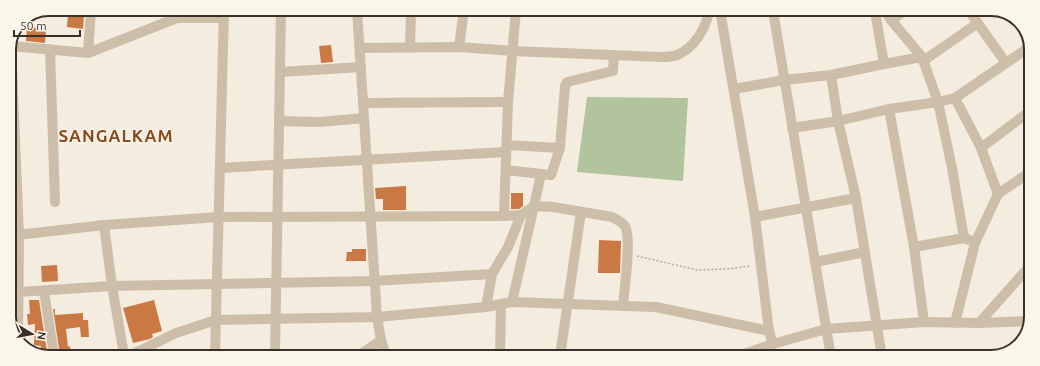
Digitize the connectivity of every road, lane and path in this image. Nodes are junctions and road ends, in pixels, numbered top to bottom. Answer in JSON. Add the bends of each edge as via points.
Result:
{"nodes":[{"id":1,"x":91,"y":16,"type":"edge"},
{"id":2,"x":200,"y":16,"type":"edge"},
{"id":3,"x":224,"y":16,"type":"edge"},
{"id":4,"x":281,"y":16,"type":"edge"},
{"id":5,"x":357,"y":16,"type":"edge"},
{"id":6,"x":411,"y":16,"type":"edge"},
{"id":7,"x":463,"y":16,"type":"edge"},
{"id":8,"x":515,"y":16,"type":"edge"},
{"id":9,"x":708,"y":16,"type":"edge"},
{"id":10,"x":721,"y":16,"type":"edge"},
{"id":11,"x":774,"y":16,"type":"edge"},
{"id":12,"x":876,"y":16,"type":"edge"},
{"id":13,"x":888,"y":16,"type":"edge"},
{"id":14,"x":897,"y":16,"type":"edge"},
{"id":15,"x":973,"y":16,"type":"edge"},
{"id":16,"x":891,"y":20,"type":"junction"},
{"id":17,"x":978,"y":23,"type":"junction"},
{"id":18,"x":17,"y":45,"type":"edge"},
{"id":19,"x":410,"y":47,"type":"junction"},
{"id":20,"x":459,"y":47,"type":"junction"},
{"id":21,"x":360,"y":48,"type":"junction"},
{"id":22,"x":50,"y":50,"type":"junction"},
{"id":23,"x":1024,"y":50,"type":"edge"},
{"id":24,"x":512,"y":51,"type":"junction"},
{"id":25,"x":88,"y":53,"type":"junction"},
{"id":26,"x":614,"y":55,"type":"junction"},
{"id":27,"x":923,"y":59,"type":"junction"},
{"id":28,"x":1006,"y":63,"type":"junction"},
{"id":29,"x":884,"y":64,"type":"junction"},
{"id":30,"x":361,"y":67,"type":"junction"},
{"id":31,"x":280,"y":72,"type":"junction"},
{"id":32,"x":830,"y":75,"type":"junction"},
{"id":33,"x":784,"y":80,"type":"junction"},
{"id":34,"x":734,"y":89,"type":"junction"},
{"id":35,"x":955,"y":98,"type":"junction"},
{"id":36,"x":363,"y":102,"type":"junction"},
{"id":37,"x":508,"y":102,"type":"junction"},
{"id":38,"x":938,"y":102,"type":"junction"},
{"id":39,"x":889,"y":109,"type":"junction"},
{"id":40,"x":1024,"y":116,"type":"edge"},
{"id":41,"x":364,"y":118,"type":"junction"},
{"id":42,"x":279,"y":121,"type":"junction"},
{"id":43,"x":838,"y":121,"type":"junction"},
{"id":44,"x":792,"y":128,"type":"junction"},
{"id":45,"x":507,"y":148,"type":"junction"},
{"id":46,"x":560,"y":148,"type":"junction"},
{"id":47,"x":981,"y":148,"type":"junction"},
{"id":48,"x":366,"y":160,"type":"junction"},
{"id":49,"x":278,"y":165,"type":"junction"},
{"id":50,"x":220,"y":168,"type":"junction"},
{"id":51,"x":506,"y":170,"type":"junction"},
{"id":52,"x":540,"y":174,"type":"junction"},
{"id":53,"x":1024,"y":176,"type":"edge"},
{"id":54,"x":998,"y":194,"type":"junction"},
{"id":55,"x":856,"y":198,"type":"junction"},
{"id":56,"x":55,"y":202,"type":"dead end"},
{"id":57,"x":534,"y":206,"type":"junction"},
{"id":58,"x":806,"y":207,"type":"junction"},
{"id":59,"x":581,"y":212,"type":"junction"},
{"id":60,"x":521,"y":215,"type":"junction"},
{"id":61,"x":370,"y":216,"type":"junction"},
{"id":62,"x":504,"y":216,"type":"junction"},
{"id":63,"x":219,"y":217,"type":"junction"},
{"id":64,"x":278,"y":217,"type":"junction"},
{"id":65,"x":755,"y":217,"type":"junction"},
{"id":66,"x":104,"y":224,"type":"junction"},
{"id":67,"x":16,"y":235,"type":"edge"},
{"id":68,"x":964,"y":238,"type":"junction"},
{"id":69,"x":975,"y":243,"type":"junction"},
{"id":70,"x":914,"y":246,"type":"junction"},
{"id":71,"x":865,"y":252,"type":"junction"},
{"id":72,"x":627,"y":254,"type":"junction"},
{"id":73,"x":815,"y":262,"type":"junction"},
{"id":74,"x":16,"y":264,"type":"edge"},
{"id":75,"x":761,"y":265,"type":"junction"},
{"id":76,"x":1024,"y":273,"type":"edge"},
{"id":77,"x":492,"y":274,"type":"junction"},
{"id":78,"x":374,"y":281,"type":"junction"},
{"id":79,"x":276,"y":283,"type":"junction"},
{"id":80,"x":217,"y":284,"type":"junction"},
{"id":81,"x":112,"y":286,"type":"junction"},
{"id":82,"x":44,"y":290,"type":"junction"},
{"id":83,"x":18,"y":292,"type":"junction"},
{"id":84,"x":512,"y":302,"type":"junction"},
{"id":85,"x":566,"y":304,"type":"junction"},
{"id":86,"x":501,"y":305,"type":"junction"},
{"id":87,"x":623,"y":306,"type":"junction"},
{"id":88,"x":486,"y":307,"type":"junction"},
{"id":89,"x":377,"y":317,"type":"junction"},
{"id":90,"x":276,"y":319,"type":"junction"},
{"id":91,"x":216,"y":320,"type":"junction"},
{"id":92,"x":1024,"y":321,"type":"edge"},
{"id":93,"x":924,"y":322,"type":"junction"},
{"id":94,"x":955,"y":323,"type":"junction"},
{"id":95,"x":979,"y":323,"type":"junction"},
{"id":96,"x":17,"y":324,"type":"edge"},
{"id":97,"x":877,"y":325,"type":"junction"},
{"id":98,"x":826,"y":329,"type":"junction"},
{"id":99,"x":769,"y":331,"type":"junction"},
{"id":100,"x":381,"y":340,"type":"junction"},
{"id":101,"x":772,"y":344,"type":"junction"},
{"id":102,"x":53,"y":350,"type":"edge"},
{"id":103,"x":123,"y":350,"type":"edge"},
{"id":104,"x":141,"y":350,"type":"edge"},
{"id":105,"x":214,"y":350,"type":"edge"},
{"id":106,"x":275,"y":350,"type":"edge"},
{"id":107,"x":367,"y":350,"type":"edge"},
{"id":108,"x":384,"y":350,"type":"edge"},
{"id":109,"x":500,"y":350,"type":"edge"},
{"id":110,"x":561,"y":350,"type":"edge"},
{"id":111,"x":755,"y":350,"type":"edge"},
{"id":112,"x":830,"y":350,"type":"edge"},
{"id":113,"x":881,"y":350,"type":"edge"}],
"edges":[{"from":1,"to":25,"type":"street"},
{"from":2,"to":25,"type":"street","via":[[177,18]]},
{"from":3,"to":50,"type":"street"},
{"from":4,"to":31,"type":"street"},
{"from":5,"to":21,"type":"street"},
{"from":6,"to":19,"type":"street"},
{"from":7,"to":20,"type":"street"},
{"from":8,"to":24,"type":"street"},
{"from":9,"to":26,"type":"street","via":[[696,40],[689,48],[675,56]]},
{"from":10,"to":34,"type":"street"},
{"from":11,"to":33,"type":"street"},
{"from":12,"to":29,"type":"street"},
{"from":13,"to":16,"type":"street"},
{"from":14,"to":16,"type":"street"},
{"from":15,"to":17,"type":"street"},
{"from":16,"to":27,"type":"street"},
{"from":17,"to":27,"type":"street"},
{"from":17,"to":28,"type":"street"},
{"from":18,"to":22,"type":"street"},
{"from":19,"to":20,"type":"street"},
{"from":19,"to":21,"type":"street"},
{"from":20,"to":24,"type":"street"},
{"from":21,"to":30,"type":"street"},
{"from":22,"to":25,"type":"street"},
{"from":22,"to":56,"type":"street"},
{"from":23,"to":28,"type":"street"},
{"from":24,"to":26,"type":"street"},
{"from":24,"to":37,"type":"street"},
{"from":26,"to":46,"type":"street","via":[[613,71],[567,82],[564,86]]},
{"from":27,"to":29,"type":"street"},
{"from":27,"to":38,"type":"street"},
{"from":28,"to":35,"type":"street"},
{"from":29,"to":32,"type":"street"},
{"from":30,"to":31,"type":"street"},
{"from":30,"to":36,"type":"street"},
{"from":31,"to":42,"type":"street"},
{"from":32,"to":33,"type":"street"},
{"from":32,"to":43,"type":"street"},
{"from":33,"to":34,"type":"street"},
{"from":33,"to":44,"type":"street"},
{"from":34,"to":65,"type":"street"},
{"from":35,"to":38,"type":"street"},
{"from":35,"to":47,"type":"street"},
{"from":36,"to":37,"type":"street"},
{"from":36,"to":41,"type":"street"},
{"from":37,"to":45,"type":"street"},
{"from":38,"to":39,"type":"street"},
{"from":38,"to":68,"type":"street"},
{"from":39,"to":43,"type":"street"},
{"from":39,"to":70,"type":"street"},
{"from":40,"to":47,"type":"street"},
{"from":41,"to":42,"type":"street","via":[[319,122]]},
{"from":41,"to":48,"type":"street"},
{"from":42,"to":49,"type":"street"},
{"from":43,"to":44,"type":"street"},
{"from":43,"to":55,"type":"street"},
{"from":44,"to":58,"type":"street"},
{"from":45,"to":46,"type":"street"},
{"from":45,"to":48,"type":"street"},
{"from":45,"to":51,"type":"street"},
{"from":46,"to":52,"type":"street","via":[[551,175]]},
{"from":47,"to":54,"type":"street"},
{"from":48,"to":49,"type":"street"},
{"from":48,"to":61,"type":"street"},
{"from":49,"to":50,"type":"street"},
{"from":49,"to":64,"type":"street"},
{"from":50,"to":63,"type":"street"},
{"from":51,"to":52,"type":"street"},
{"from":51,"to":62,"type":"street"},
{"from":52,"to":57,"type":"street"},
{"from":53,"to":54,"type":"street"},
{"from":54,"to":69,"type":"street"},
{"from":55,"to":58,"type":"street"},
{"from":55,"to":71,"type":"street"},
{"from":57,"to":59,"type":"street"},
{"from":57,"to":60,"type":"street"},
{"from":57,"to":84,"type":"street"},
{"from":58,"to":65,"type":"street"},
{"from":58,"to":73,"type":"street"},
{"from":59,"to":72,"type":"street","via":[[621,221],[628,237]]},
{"from":59,"to":85,"type":"street"},
{"from":60,"to":62,"type":"street"},
{"from":60,"to":77,"type":"street","via":[[508,247]]},
{"from":61,"to":62,"type":"street"},
{"from":61,"to":64,"type":"street"},
{"from":61,"to":78,"type":"street"},
{"from":63,"to":64,"type":"street"},
{"from":63,"to":66,"type":"street"},
{"from":63,"to":80,"type":"street"},
{"from":64,"to":79,"type":"street"},
{"from":65,"to":75,"type":"street"},
{"from":66,"to":67,"type":"street"},
{"from":66,"to":81,"type":"street"},
{"from":68,"to":69,"type":"street"},
{"from":68,"to":70,"type":"street"},
{"from":69,"to":94,"type":"street"},
{"from":70,"to":93,"type":"street"},
{"from":71,"to":73,"type":"street"},
{"from":71,"to":97,"type":"street"},
{"from":72,"to":75,"type":"path","via":[[697,270]]},
{"from":72,"to":87,"type":"street"},
{"from":73,"to":98,"type":"street"},
{"from":74,"to":83,"type":"street"},
{"from":75,"to":99,"type":"street"},
{"from":76,"to":95,"type":"street"},
{"from":77,"to":78,"type":"street"},
{"from":77,"to":88,"type":"street"},
{"from":78,"to":79,"type":"street"},
{"from":78,"to":89,"type":"street"},
{"from":79,"to":80,"type":"street"},
{"from":79,"to":90,"type":"street"},
{"from":80,"to":81,"type":"street"},
{"from":80,"to":91,"type":"street"},
{"from":81,"to":82,"type":"street"},
{"from":81,"to":103,"type":"street"},
{"from":82,"to":83,"type":"street"},
{"from":82,"to":102,"type":"street"},
{"from":83,"to":96,"type":"street"},
{"from":84,"to":85,"type":"street"},
{"from":84,"to":86,"type":"street"},
{"from":85,"to":87,"type":"street"},
{"from":85,"to":110,"type":"street"},
{"from":86,"to":88,"type":"street"},
{"from":86,"to":109,"type":"street"},
{"from":87,"to":99,"type":"street","via":[[656,307]]},
{"from":88,"to":89,"type":"street"},
{"from":89,"to":90,"type":"street"},
{"from":89,"to":100,"type":"street"},
{"from":90,"to":91,"type":"street"},
{"from":90,"to":106,"type":"street"},
{"from":91,"to":104,"type":"street","via":[[176,333]]},
{"from":91,"to":105,"type":"street"},
{"from":92,"to":95,"type":"street"},
{"from":93,"to":94,"type":"street"},
{"from":93,"to":97,"type":"street"},
{"from":94,"to":95,"type":"street"},
{"from":97,"to":98,"type":"street"},
{"from":97,"to":113,"type":"street"},
{"from":98,"to":101,"type":"street"},
{"from":98,"to":112,"type":"street"},
{"from":99,"to":101,"type":"street"},
{"from":100,"to":107,"type":"street"},
{"from":100,"to":108,"type":"street"},
{"from":101,"to":111,"type":"street"}]}
